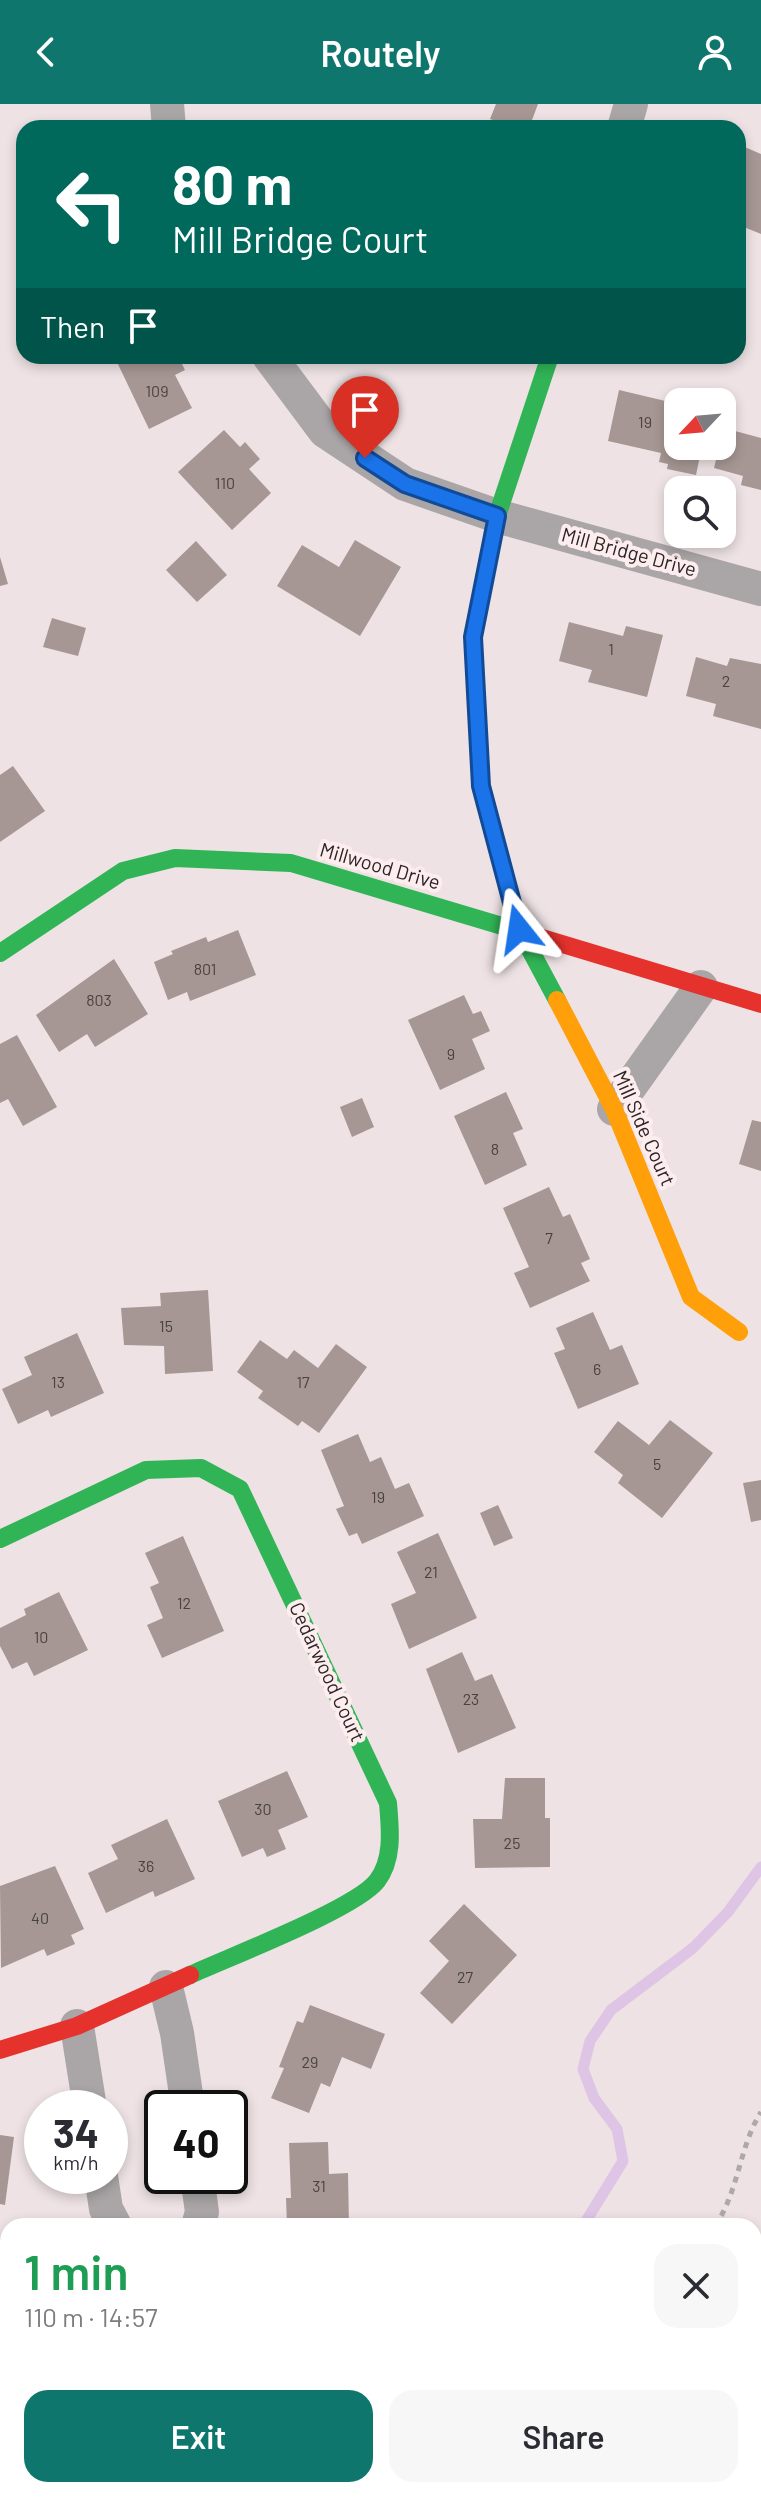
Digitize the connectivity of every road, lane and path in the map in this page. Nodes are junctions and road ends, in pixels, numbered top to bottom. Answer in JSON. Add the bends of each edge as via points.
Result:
{"nodes":[{"id":1,"x":275,"y":364,"type":"edge"},
{"id":2,"x":547,"y":364,"type":"edge"},
{"id":3,"x":497,"y":516,"type":"junction"},
{"id":4,"x":761,"y":589,"type":"edge"},
{"id":5,"x":519,"y":929,"type":"junction"},
{"id":6,"x":0,"y":953,"type":"edge"},
{"id":7,"x":701,"y":987,"type":"junction"},
{"id":8,"x":761,"y":1004,"type":"edge"},
{"id":9,"x":614,"y":1109,"type":"junction"},
{"id":10,"x":739,"y":1332,"type":"dead end"},
{"id":11,"x":0,"y":1539,"type":"edge"},
{"id":12,"x":166,"y":1987,"type":"junction"},
{"id":13,"x":77,"y":2026,"type":"junction"},
{"id":14,"x":0,"y":2050,"type":"edge"},
{"id":15,"x":87,"y":2090,"type":"edge"},
{"id":16,"x":185,"y":2090,"type":"edge"},
{"id":17,"x":761,"y":2112,"type":"edge"},
{"id":18,"x":104,"y":2194,"type":"edge"},
{"id":19,"x":200,"y":2194,"type":"edge"},
{"id":20,"x":111,"y":2218,"type":"edge"},
{"id":21,"x":200,"y":2218,"type":"edge"},
{"id":22,"x":719,"y":2218,"type":"edge"}],
"edges":[{"from":1,"to":3,"type":"street","name":"Mill Bridge Drive","via":[[325,431],[405,484]]},
{"from":2,"to":3,"type":"street","name":"Mill Side Court"},
{"from":3,"to":4,"type":"street","name":"Mill Bridge Drive"},
{"from":3,"to":5,"type":"street","name":"Mill Side Court","via":[[473,637],[481,786]]},
{"from":5,"to":6,"type":"street","name":"Millwood Drive","via":[[291,863],[175,858],[123,871]]},
{"from":5,"to":7,"type":"street","name":"Millwood Drive"},
{"from":5,"to":9,"type":"street","name":"Mill Side Court"},
{"from":7,"to":8,"type":"street","name":"Millwood Drive"},
{"from":7,"to":9,"type":"street"},
{"from":9,"to":10,"type":"street","name":"Mill Side Court","via":[[691,1297]]},
{"from":11,"to":12,"type":"street","name":"Cedarwood Court","via":[[146,1470],[201,1468],[240,1489],[388,1803],[391,1844],[378,1880],[328,1914]]},
{"from":12,"to":13,"type":"street","name":"Cedarwood Court"},
{"from":12,"to":16,"type":"street"},
{"from":13,"to":14,"type":"street","name":"Cedarwood Court"},
{"from":13,"to":15,"type":"street"},
{"from":17,"to":22,"type":"path"},
{"from":18,"to":20,"type":"street"},
{"from":19,"to":21,"type":"street"}]}
